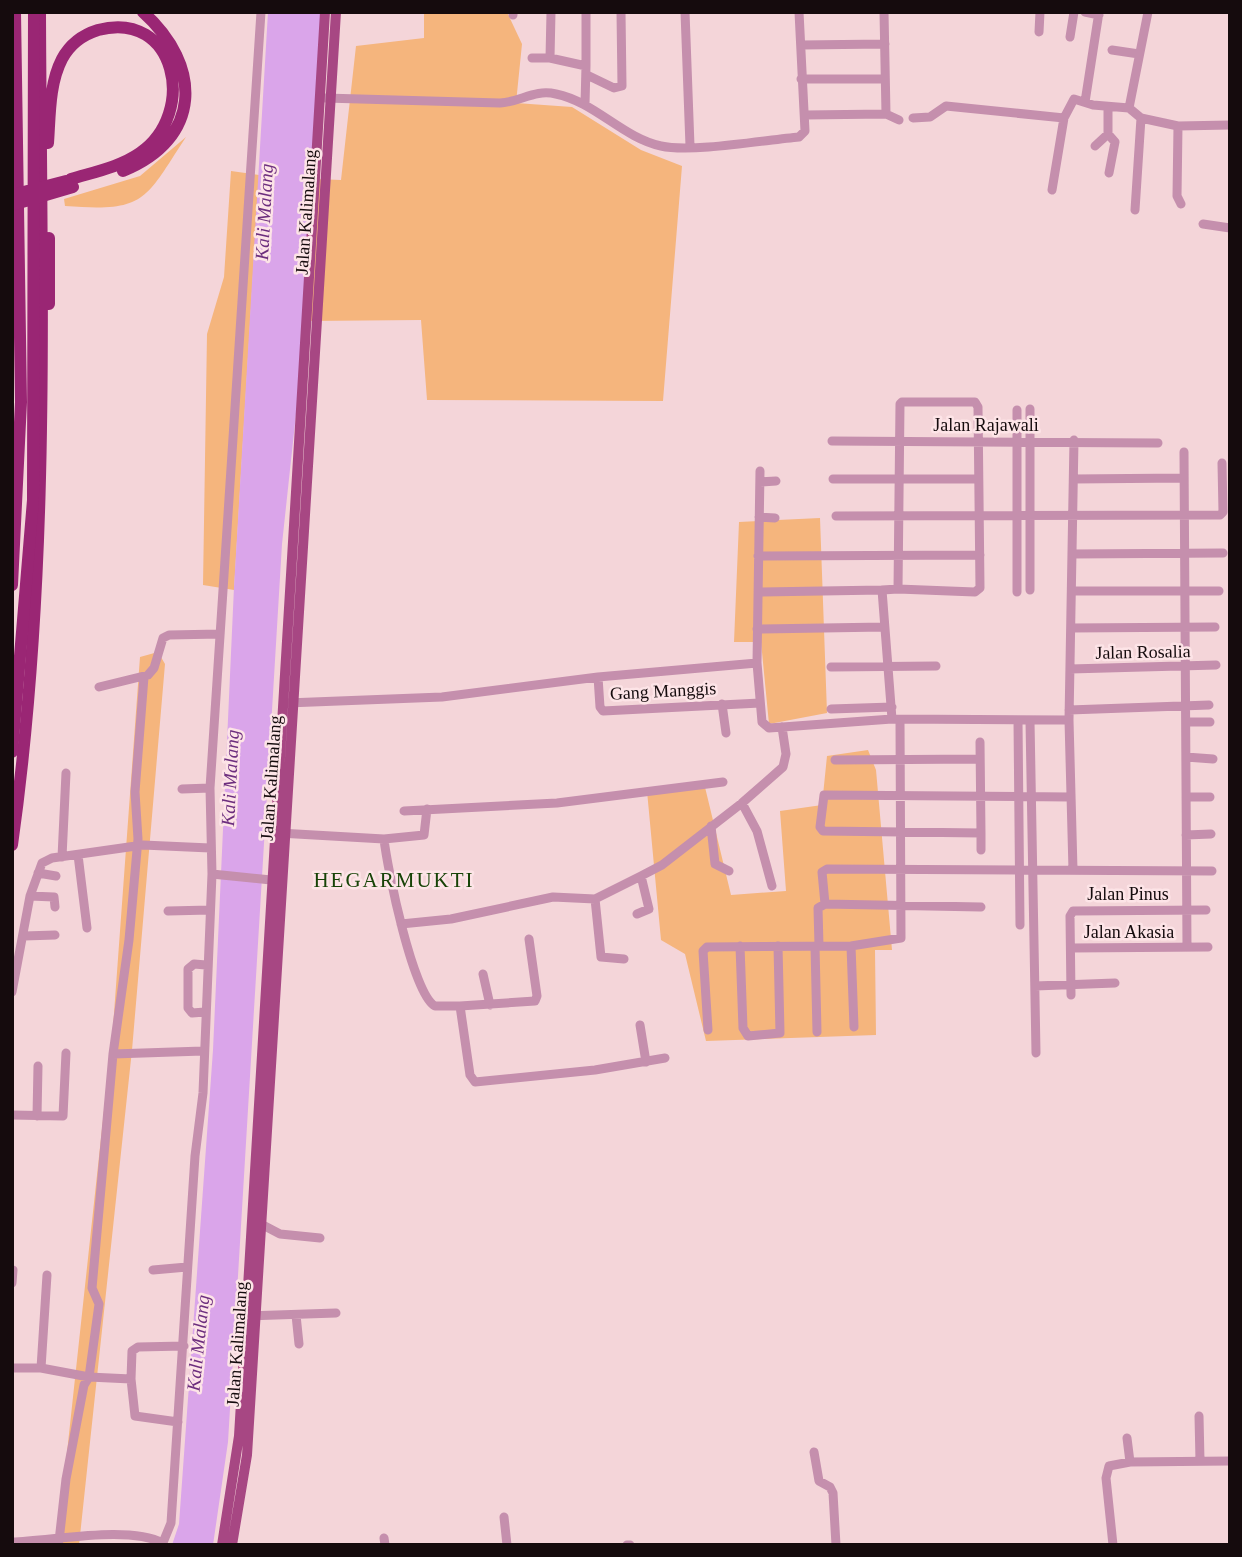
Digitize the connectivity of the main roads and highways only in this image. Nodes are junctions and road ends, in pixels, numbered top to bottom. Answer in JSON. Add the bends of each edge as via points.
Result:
{"nodes":[{"id":1,"x":16,"y":12,"type":"edge"},
{"id":2,"x":27,"y":12,"type":"edge"},
{"id":3,"x":34,"y":12,"type":"edge"},
{"id":4,"x":40,"y":12,"type":"edge"},
{"id":5,"x":143,"y":12,"type":"edge"},
{"id":6,"x":325,"y":12,"type":"edge"},
{"id":7,"x":336,"y":12,"type":"edge"},
{"id":8,"x":325,"y":98,"type":"junction"},
{"id":9,"x":72,"y":183,"type":"junction"},
{"id":10,"x":12,"y":195,"type":"edge"},
{"id":11,"x":12,"y":205,"type":"edge"},
{"id":12,"x":43,"y":389,"type":"junction"},
{"id":13,"x":12,"y":585,"type":"edge"},
{"id":14,"x":12,"y":697,"type":"edge"},
{"id":15,"x":12,"y":752,"type":"edge"},
{"id":16,"x":280,"y":833,"type":"junction"},
{"id":17,"x":12,"y":845,"type":"edge"},
{"id":18,"x":256,"y":1222,"type":"junction"},
{"id":19,"x":250,"y":1316,"type":"junction"},
{"id":20,"x":222,"y":1545,"type":"edge"},
{"id":21,"x":232,"y":1545,"type":"edge"}],
"edges":[{"from":1,"to":13,"type":"highway","via":[[21,402]]},
{"from":2,"to":14,"type":"highway","bridge":true,"via":[[30,395]]},
{"from":3,"to":15,"type":"highway","bridge":true,"via":[[33,500]]},
{"from":4,"to":12,"type":"highway"},
{"from":5,"to":9,"type":"highway","via":[[167,37],[182,65],[186,90],[181,118],[164,147],[146,161]]},
{"from":6,"to":8,"type":"main road","name":"Jalan Kalimalang"},
{"from":7,"to":8,"type":"main road","name":"Jalan Kalimalang"},
{"from":8,"to":16,"type":"main road","name":"Jalan Kalimalang"},
{"from":9,"to":10,"type":"highway","bridge":true},
{"from":9,"to":11,"type":"highway","bridge":true},
{"from":9,"to":12,"type":"highway","via":[[132,158],[151,144],[166,124],[174,97],[172,74],[161,48],[137,32],[114,28],[83,36],[68,50],[56,76],[48,144],[48,364]]},
{"from":12,"to":17,"type":"highway","via":[[34,637]]},
{"from":16,"to":18,"type":"main road","name":"Jalan Kalimalang"},
{"from":16,"to":18,"type":"main road","name":"Jalan Kalimalang","via":[[266,879]]},
{"from":18,"to":19,"type":"main road","name":"Jalan Kalimalang"},
{"from":19,"to":20,"type":"main road","name":"Jalan Kalimalang","via":[[234,1480]]},
{"from":19,"to":21,"type":"main road","name":"Jalan Kalimalang","via":[[247,1455]]}]}
